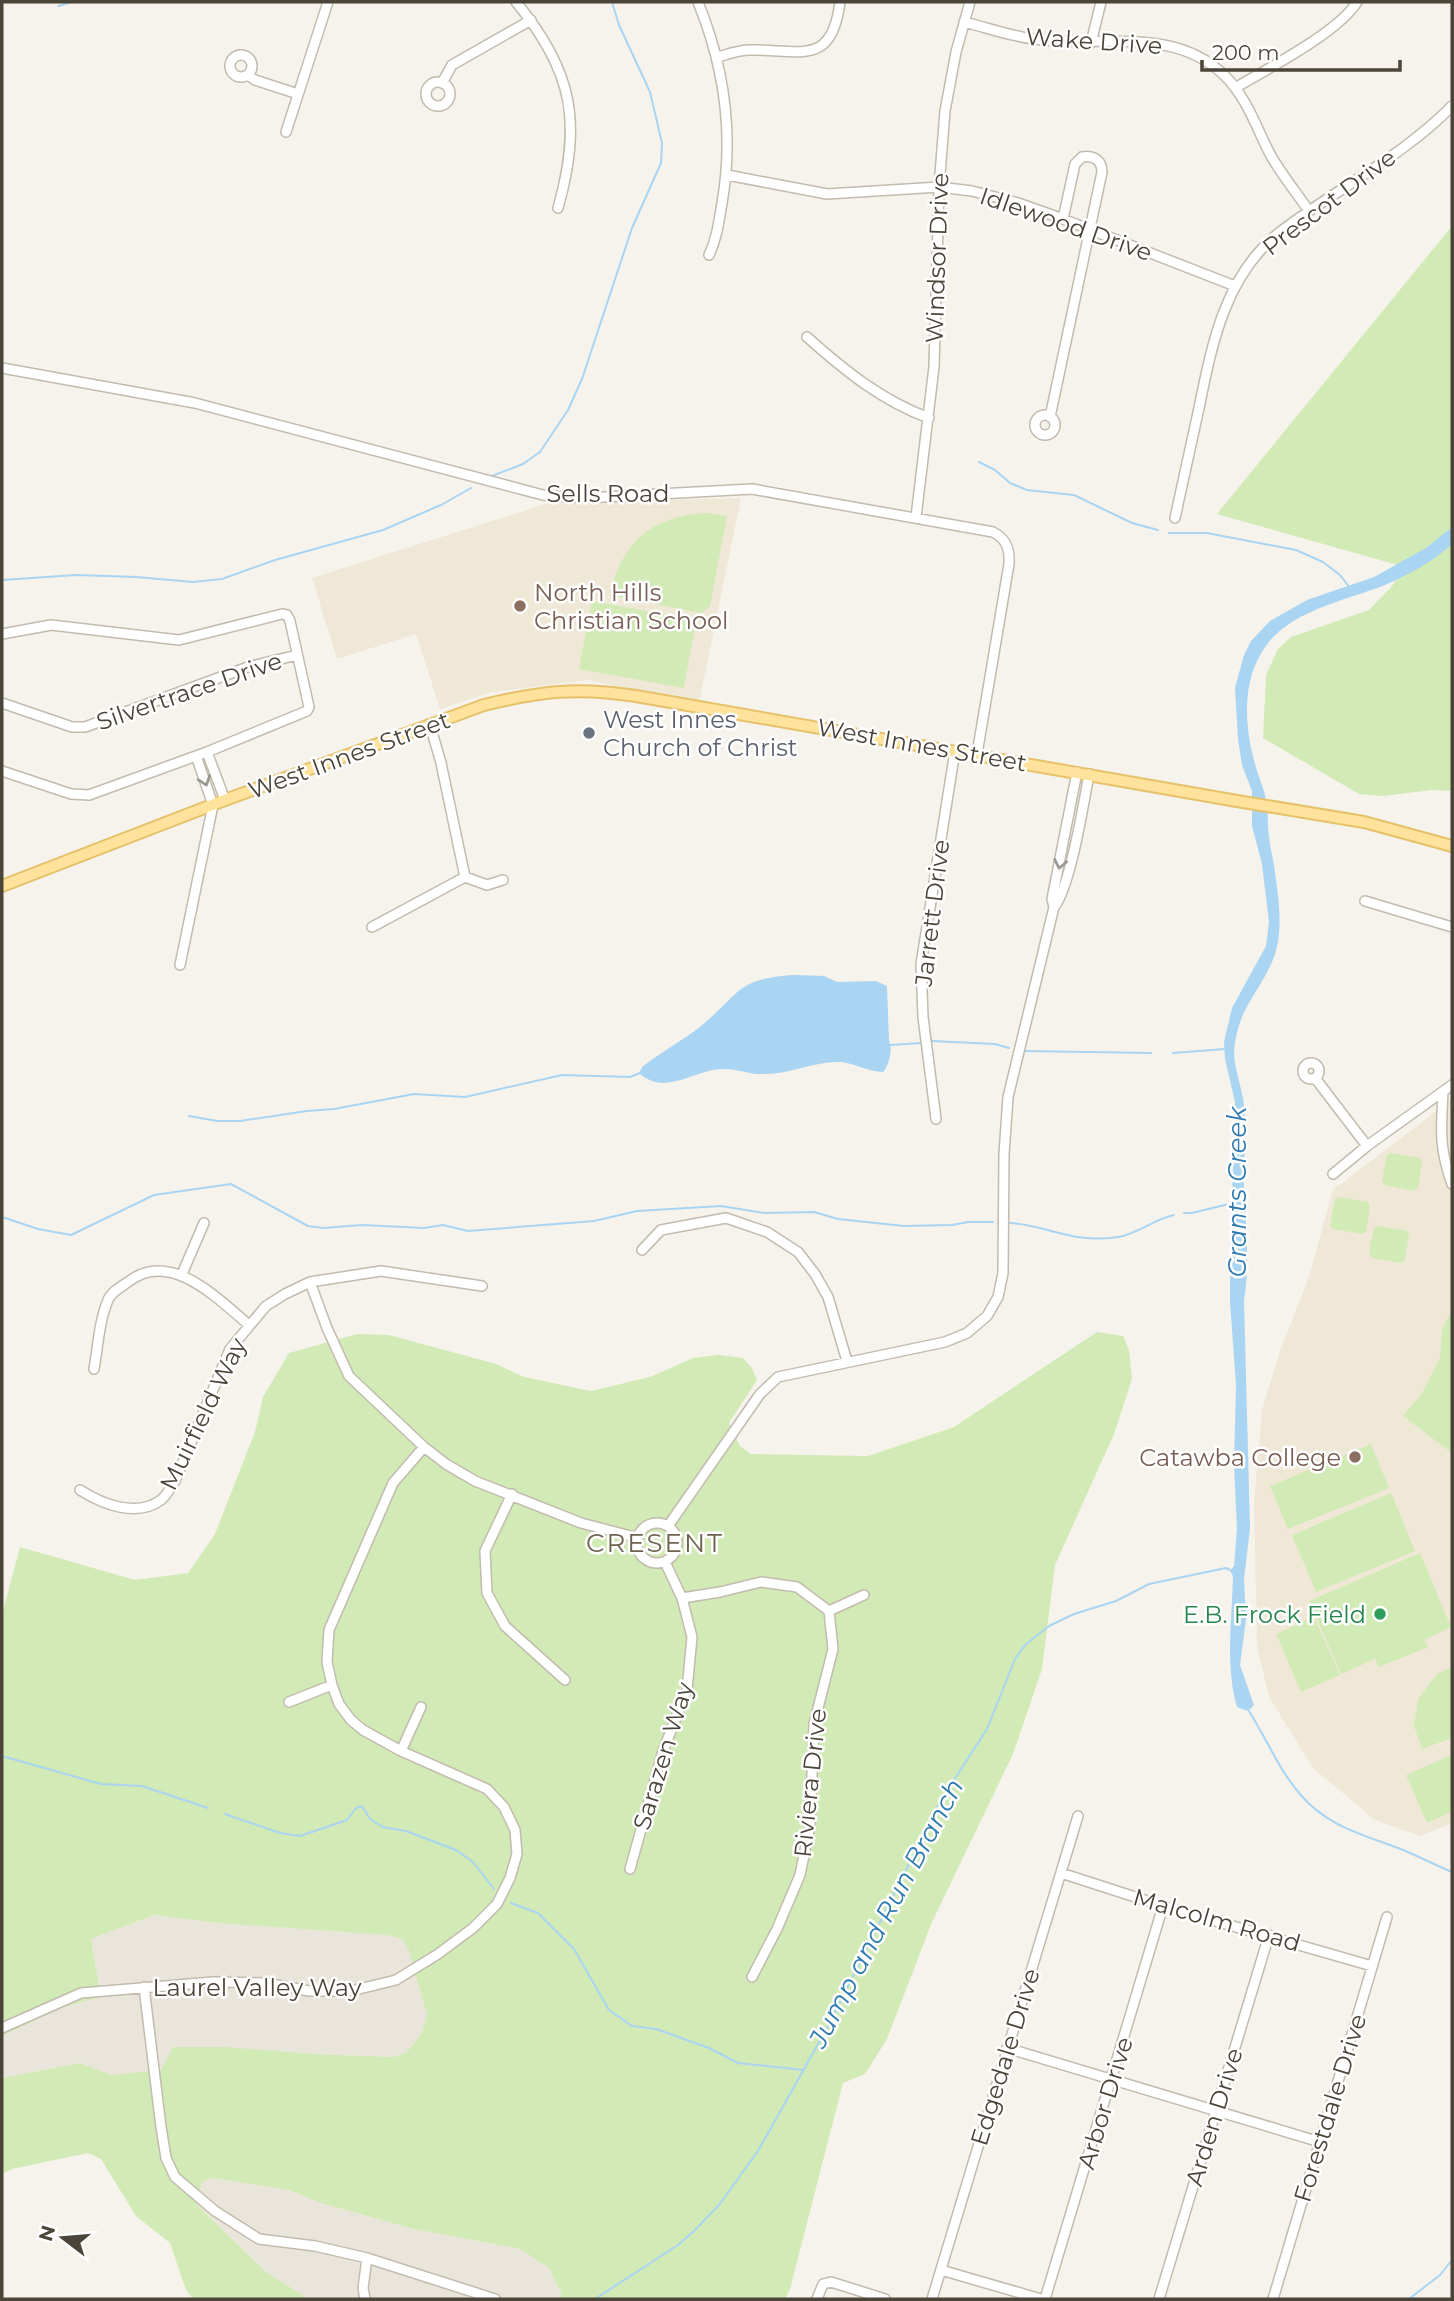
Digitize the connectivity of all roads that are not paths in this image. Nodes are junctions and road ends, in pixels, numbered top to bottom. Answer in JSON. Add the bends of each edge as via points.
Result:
{"nodes":[{"id":1,"x":328,"y":2,"type":"edge"},
{"id":2,"x":516,"y":2,"type":"edge"},
{"id":3,"x":698,"y":2,"type":"edge"},
{"id":4,"x":840,"y":2,"type":"edge"},
{"id":5,"x":970,"y":2,"type":"edge"},
{"id":6,"x":1101,"y":2,"type":"edge"},
{"id":7,"x":1357,"y":2,"type":"edge"},
{"id":8,"x":531,"y":20,"type":"junction"},
{"id":9,"x":964,"y":22,"type":"junction"},
{"id":10,"x":1091,"y":43,"type":"junction"},
{"id":11,"x":718,"y":57,"type":"junction"},
{"id":12,"x":248,"y":75,"type":"dead end"},
{"id":13,"x":442,"y":83,"type":"dead end"},
{"id":14,"x":1235,"y":88,"type":"junction"},
{"id":15,"x":298,"y":94,"type":"junction"},
{"id":16,"x":1452,"y":106,"type":"edge"},
{"id":17,"x":286,"y":132,"type":"dead end"},
{"id":18,"x":727,"y":175,"type":"junction"},
{"id":19,"x":939,"y":187,"type":"junction"},
{"id":20,"x":558,"y":208,"type":"dead end"},
{"id":21,"x":1309,"y":212,"type":"junction"},
{"id":22,"x":1063,"y":219,"type":"junction"},
{"id":23,"x":1091,"y":230,"type":"junction"},
{"id":24,"x":709,"y":255,"type":"dead end"},
{"id":25,"x":1235,"y":286,"type":"junction"},
{"id":26,"x":807,"y":337,"type":"dead end"},
{"id":27,"x":2,"y":368,"type":"edge"},
{"id":28,"x":1050,"y":417,"type":"dead end"},
{"id":29,"x":929,"y":418,"type":"junction"},
{"id":30,"x":916,"y":517,"type":"junction"},
{"id":31,"x":1175,"y":518,"type":"dead end"},
{"id":32,"x":2,"y":634,"type":"edge"},
{"id":33,"x":297,"y":655,"type":"junction"},
{"id":34,"x":2,"y":703,"type":"edge"},
{"id":35,"x":430,"y":725,"type":"junction"},
{"id":36,"x":955,"y":751,"type":"junction"},
{"id":37,"x":207,"y":752,"type":"junction"},
{"id":38,"x":977,"y":754,"type":"junction"},
{"id":39,"x":196,"y":756,"type":"junction"},
{"id":40,"x":2,"y":771,"type":"edge"},
{"id":41,"x":1077,"y":772,"type":"junction"},
{"id":42,"x":1089,"y":774,"type":"junction"},
{"id":43,"x":225,"y":800,"type":"junction"},
{"id":44,"x":213,"y":805,"type":"junction"},
{"id":45,"x":1069,"y":819,"type":"junction"},
{"id":46,"x":1080,"y":821,"type":"junction"},
{"id":47,"x":1452,"y":846,"type":"edge"},
{"id":48,"x":465,"y":877,"type":"junction"},
{"id":49,"x":503,"y":880,"type":"dead end"},
{"id":50,"x":2,"y":886,"type":"edge"},
{"id":51,"x":1365,"y":901,"type":"dead end"},
{"id":52,"x":1054,"y":907,"type":"junction"},
{"id":53,"x":372,"y":927,"type":"dead end"},
{"id":54,"x":1452,"y":927,"type":"edge"},
{"id":55,"x":180,"y":965,"type":"dead end"},
{"id":56,"x":1315,"y":1078,"type":"dead end"},
{"id":57,"x":1452,"y":1085,"type":"edge"},
{"id":58,"x":1443,"y":1092,"type":"junction"},
{"id":59,"x":936,"y":1119,"type":"dead end"},
{"id":60,"x":1367,"y":1146,"type":"junction"},
{"id":61,"x":1333,"y":1174,"type":"dead end"},
{"id":62,"x":1452,"y":1184,"type":"edge"},
{"id":63,"x":204,"y":1223,"type":"dead end"},
{"id":64,"x":642,"y":1250,"type":"dead end"},
{"id":65,"x":181,"y":1274,"type":"junction"},
{"id":66,"x":310,"y":1283,"type":"junction"},
{"id":67,"x":482,"y":1286,"type":"dead end"},
{"id":68,"x":249,"y":1325,"type":"junction"},
{"id":69,"x":847,"y":1361,"type":"junction"},
{"id":70,"x":94,"y":1369,"type":"dead end"},
{"id":71,"x":424,"y":1447,"type":"junction"},
{"id":72,"x":80,"y":1490,"type":"dead end"},
{"id":73,"x":512,"y":1494,"type":"junction"},
{"id":74,"x":667,"y":1526,"type":"junction"},
{"id":75,"x":638,"y":1538,"type":"junction"},
{"id":76,"x":665,"y":1562,"type":"junction"},
{"id":77,"x":863,"y":1595,"type":"dead end"},
{"id":78,"x":682,"y":1598,"type":"junction"},
{"id":79,"x":829,"y":1611,"type":"junction"},
{"id":80,"x":565,"y":1680,"type":"dead end"},
{"id":81,"x":332,"y":1685,"type":"junction"},
{"id":82,"x":289,"y":1702,"type":"dead end"},
{"id":83,"x":421,"y":1707,"type":"dead end"},
{"id":84,"x":401,"y":1751,"type":"junction"},
{"id":85,"x":1078,"y":1816,"type":"dead end"},
{"id":86,"x":630,"y":1869,"type":"dead end"},
{"id":87,"x":1061,"y":1873,"type":"junction"},
{"id":88,"x":1163,"y":1906,"type":"junction"},
{"id":89,"x":1387,"y":1917,"type":"dead end"},
{"id":90,"x":1269,"y":1936,"type":"junction"},
{"id":91,"x":1373,"y":1966,"type":"junction"},
{"id":92,"x":751,"y":1977,"type":"dead end"},
{"id":93,"x":144,"y":1987,"type":"junction"},
{"id":94,"x":2,"y":2028,"type":"edge"},
{"id":95,"x":1007,"y":2048,"type":"junction"},
{"id":96,"x":1112,"y":2080,"type":"junction"},
{"id":97,"x":1216,"y":2111,"type":"junction"},
{"id":98,"x":1321,"y":2142,"type":"junction"},
{"id":99,"x":367,"y":2258,"type":"junction"},
{"id":100,"x":941,"y":2270,"type":"junction"},
{"id":101,"x":365,"y":2299,"type":"edge"},
{"id":102,"x":495,"y":2299,"type":"edge"},
{"id":103,"x":817,"y":2299,"type":"edge"},
{"id":104,"x":885,"y":2299,"type":"edge"},
{"id":105,"x":932,"y":2299,"type":"edge"},
{"id":106,"x":1043,"y":2299,"type":"edge"},
{"id":107,"x":1159,"y":2299,"type":"edge"},
{"id":108,"x":1273,"y":2299,"type":"edge"}],
"edges":[{"from":1,"to":15,"type":"street"},
{"from":2,"to":8,"type":"street"},
{"from":3,"to":11,"type":"street"},
{"from":4,"to":11,"type":"street","via":[[834,31],[813,50],[751,50]]},
{"from":5,"to":9,"type":"street","name":"Windsor Drive"},
{"from":6,"to":10,"type":"street"},
{"from":7,"to":14,"type":"street","via":[[1332,28]]},
{"from":8,"to":13,"type":"street","via":[[452,65]]},
{"from":8,"to":20,"type":"street","via":[[564,83],[569,110],[570,160]]},
{"from":9,"to":10,"type":"street","name":"Wake Drive","via":[[1026,38]]},
{"from":9,"to":19,"type":"street","name":"Windsor Drive","via":[[945,111]]},
{"from":10,"to":14,"type":"street","name":"Wake Drive","via":[[1169,45],[1203,59]]},
{"from":11,"to":18,"type":"street"},
{"from":12,"to":15,"type":"street"},
{"from":14,"to":21,"type":"street","name":"Wake Drive"},
{"from":15,"to":17,"type":"street"},
{"from":16,"to":21,"type":"street","name":"Prescot Drive","via":[[1427,130]]},
{"from":18,"to":19,"type":"street","name":"Idlewood Drive","via":[[827,194]]},
{"from":18,"to":24,"type":"street"},
{"from":19,"to":22,"type":"street","name":"Idlewood Drive","via":[[997,197]]},
{"from":19,"to":29,"type":"street","name":"Windsor Drive"},
{"from":21,"to":25,"type":"street","name":"Prescot Drive","via":[[1262,249]]},
{"from":22,"to":23,"type":"street","name":"Idlewood Drive"},
{"from":22,"to":23,"type":"street","via":[[1075,164],[1082,157],[1096,158],[1102,172]]},
{"from":23,"to":25,"type":"street","name":"Idlewood Drive"},
{"from":23,"to":28,"type":"street"},
{"from":25,"to":31,"type":"street","name":"Prescot Drive","via":[[1216,335]]},
{"from":26,"to":29,"type":"street","via":[[858,380]]},
{"from":27,"to":30,"type":"street","name":"Sells Road","via":[[195,403],[543,495],[584,498],[752,489]]},
{"from":29,"to":30,"type":"street","name":"Windsor Drive"},
{"from":30,"to":38,"type":"street","name":"Sells Road","via":[[993,532],[1009,549]]},
{"from":32,"to":33,"type":"street","via":[[51,625],[179,640],[282,614],[290,621]]},
{"from":33,"to":34,"type":"street","name":"Silvertrace Drive","via":[[248,667],[85,727],[72,727]]},
{"from":33,"to":37,"type":"street","via":[[307,711]]},
{"from":35,"to":36,"type":"main road","name":"West Innes Street","via":[[528,694],[600,690]]},
{"from":35,"to":43,"type":"main road","name":"West Innes Street"},
{"from":35,"to":48,"type":"street"},
{"from":36,"to":38,"type":"main road","name":"West Innes Street"},
{"from":36,"to":59,"type":"street","name":"Jarrett Drive","via":[[921,964]]},
{"from":37,"to":39,"type":"street"},
{"from":37,"to":43,"type":"street"},
{"from":38,"to":41,"type":"main road","name":"West Innes Street"},
{"from":39,"to":40,"type":"street","via":[[89,794],[71,794]]},
{"from":39,"to":44,"type":"street","one_way":true},
{"from":41,"to":42,"type":"main road","name":"West Innes Street"},
{"from":41,"to":45,"type":"street"},
{"from":42,"to":46,"type":"street"},
{"from":42,"to":47,"type":"main road","name":"West Innes Street","via":[[1364,822]]},
{"from":43,"to":44,"type":"main road","name":"West Innes Street"},
{"from":44,"to":50,"type":"main road","name":"West Innes Street"},
{"from":44,"to":55,"type":"street"},
{"from":45,"to":46,"type":"street"},
{"from":45,"to":52,"type":"street","one_way":true},
{"from":46,"to":52,"type":"street","via":[[1060,900]]},
{"from":48,"to":49,"type":"street","via":[[487,885]]},
{"from":48,"to":53,"type":"street"},
{"from":51,"to":54,"type":"street"},
{"from":52,"to":69,"type":"street","via":[[1008,1097],[1003,1273],[998,1297],[967,1333],[945,1342]]},
{"from":56,"to":60,"type":"street"},
{"from":57,"to":58,"type":"street"},
{"from":58,"to":60,"type":"street"},
{"from":58,"to":62,"type":"street","via":[[1441,1152]]},
{"from":60,"to":61,"type":"street"},
{"from":63,"to":65,"type":"street"},
{"from":64,"to":69,"type":"street","via":[[660,1230],[726,1218],[767,1232],[798,1252],[815,1273],[828,1297]]},
{"from":65,"to":68,"type":"street"},
{"from":65,"to":70,"type":"street","via":[[165,1270],[135,1276],[109,1296]]},
{"from":66,"to":67,"type":"street","name":"Muirfield Way","via":[[381,1271]]},
{"from":66,"to":68,"type":"street","name":"Muirfield Way","via":[[266,1306]]},
{"from":66,"to":71,"type":"street","via":[[349,1376]]},
{"from":68,"to":72,"type":"street","name":"Muirfield Way","via":[[230,1349],[175,1482],[161,1500],[124,1508],[96,1501]]},
{"from":69,"to":74,"type":"street","via":[[787,1373],[768,1384]]},
{"from":71,"to":73,"type":"street","via":[[475,1480]]},
{"from":71,"to":81,"type":"street","name":"Laurel Valley Way","via":[[393,1483],[329,1630],[327,1662]]},
{"from":73,"to":75,"type":"street","via":[[581,1523]]},
{"from":73,"to":80,"type":"street","via":[[485,1551],[487,1593],[505,1626]]},
{"from":74,"to":75,"type":"street","via":[[650,1524]]},
{"from":74,"to":76,"type":"street","via":[[678,1542],[675,1554]]},
{"from":75,"to":76,"type":"street","via":[[638,1550],[646,1560]]},
{"from":76,"to":78,"type":"street","name":"Sarazen Way"},
{"from":77,"to":79,"type":"street"},
{"from":78,"to":79,"type":"street","via":[[761,1582],[797,1587]]},
{"from":78,"to":86,"type":"street","name":"Sarazen Way","via":[[692,1637],[687,1690],[663,1751]]},
{"from":79,"to":92,"type":"street","name":"Riviera Drive","via":[[833,1649],[814,1724],[810,1825],[802,1867]]},
{"from":81,"to":82,"type":"street"},
{"from":81,"to":84,"type":"street","name":"Laurel Valley Way","via":[[351,1720]]},
{"from":83,"to":84,"type":"street"},
{"from":84,"to":93,"type":"street","name":"Laurel Valley Way","via":[[487,1789],[511,1819],[517,1854],[510,1878],[497,1904],[473,1928],[396,1980],[351,1991],[214,1982]]},
{"from":85,"to":87,"type":"street","name":"Edgedale Drive"},
{"from":87,"to":88,"type":"street","name":"Malcolm Road"},
{"from":87,"to":95,"type":"street","name":"Edgedale Drive"},
{"from":88,"to":90,"type":"street","name":"Malcolm Road"},
{"from":88,"to":96,"type":"street","name":"Arbor Drive"},
{"from":89,"to":91,"type":"street","name":"Forestdale Drive"},
{"from":90,"to":91,"type":"street","name":"Malcolm Road"},
{"from":90,"to":97,"type":"street","name":"Arden Drive"},
{"from":91,"to":98,"type":"street","name":"Forestdale Drive"},
{"from":93,"to":94,"type":"street","name":"Laurel Valley Way","via":[[81,1993]]},
{"from":93,"to":99,"type":"street","via":[[166,2158],[175,2177],[215,2211],[259,2239]]},
{"from":95,"to":96,"type":"street"},
{"from":95,"to":100,"type":"street","name":"Edgedale Drive"},
{"from":96,"to":97,"type":"street"},
{"from":96,"to":106,"type":"street","name":"Arbor Drive"},
{"from":97,"to":98,"type":"street"},
{"from":97,"to":107,"type":"street","name":"Arden Drive"},
{"from":98,"to":108,"type":"street","name":"Forestdale Drive"},
{"from":99,"to":101,"type":"street"},
{"from":99,"to":102,"type":"street"},
{"from":100,"to":105,"type":"street","name":"Edgedale Drive"},
{"from":100,"to":106,"type":"street"},
{"from":103,"to":104,"type":"street","via":[[824,2284],[831,2282]]}]}
